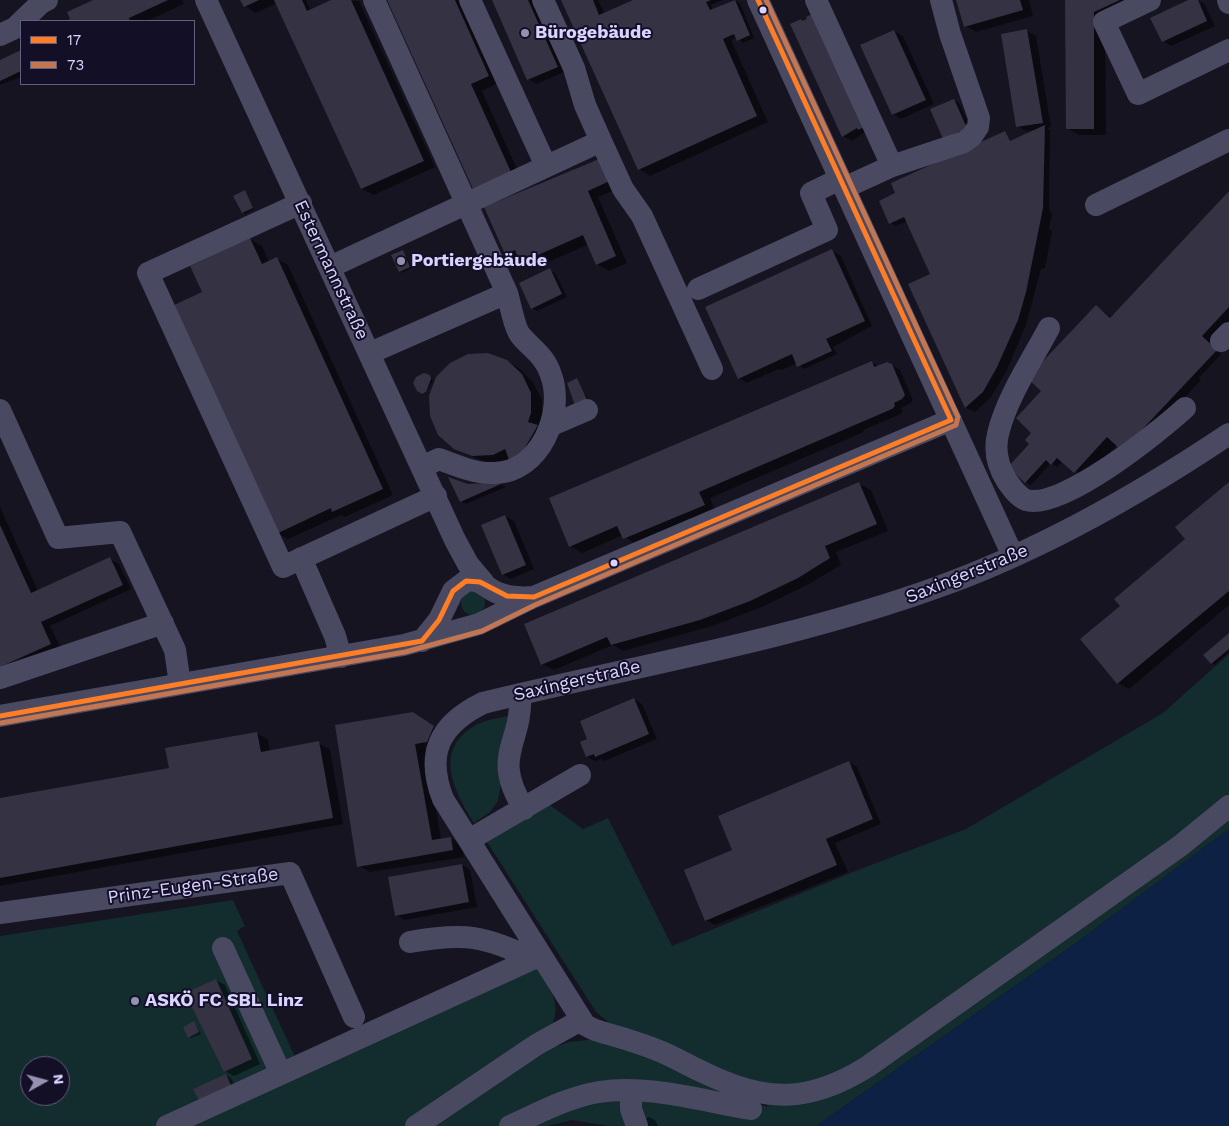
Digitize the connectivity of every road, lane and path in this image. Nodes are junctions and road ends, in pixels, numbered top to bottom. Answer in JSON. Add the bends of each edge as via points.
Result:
{"nodes":[{"id":1,"x":47,"y":0,"type":"edge"},
{"id":2,"x":206,"y":0,"type":"edge"},
{"id":3,"x":374,"y":0,"type":"edge"},
{"id":4,"x":470,"y":0,"type":"edge"},
{"id":5,"x":543,"y":0,"type":"edge"},
{"id":6,"x":758,"y":0,"type":"edge"},
{"id":7,"x":941,"y":0,"type":"edge"},
{"id":8,"x":1150,"y":0,"type":"edge"},
{"id":9,"x":818,"y":1,"type":"edge"},
{"id":10,"x":22,"y":15,"type":"edge"},
{"id":11,"x":0,"y":35,"type":"edge"},
{"id":12,"x":1229,"y":50,"type":"edge"},
{"id":13,"x":601,"y":140,"type":"junction"},
{"id":14,"x":1229,"y":140,"type":"edge"},
{"id":15,"x":546,"y":166,"type":"junction"},
{"id":16,"x":892,"y":166,"type":"junction"},
{"id":17,"x":842,"y":184,"type":"junction"},
{"id":18,"x":301,"y":203,"type":"junction"},
{"id":19,"x":466,"y":203,"type":"junction"},
{"id":20,"x":1096,"y":205,"type":"dead end"},
{"id":21,"x":330,"y":267,"type":"junction"},
{"id":22,"x":698,"y":289,"type":"dead end"},
{"id":23,"x":507,"y":293,"type":"junction"},
{"id":24,"x":1049,"y":328,"type":"dead end"},
{"id":25,"x":370,"y":353,"type":"junction"},
{"id":26,"x":712,"y":369,"type":"dead end"},
{"id":27,"x":1185,"y":408,"type":"dead end"},
{"id":28,"x":0,"y":410,"type":"edge"},
{"id":29,"x":587,"y":410,"type":"dead end"},
{"id":30,"x":951,"y":420,"type":"junction"},
{"id":31,"x":552,"y":425,"type":"junction"},
{"id":32,"x":1229,"y":434,"type":"edge"},
{"id":33,"x":422,"y":467,"type":"junction"},
{"id":34,"x":436,"y":496,"type":"junction"},
{"id":35,"x":1026,"y":500,"type":"junction"},
{"id":36,"x":995,"y":517,"type":"junction"},
{"id":37,"x":456,"y":540,"type":"junction"},
{"id":38,"x":1013,"y":556,"type":"junction"},
{"id":39,"x":301,"y":558,"type":"junction"},
{"id":40,"x":487,"y":585,"type":"junction"},
{"id":41,"x":452,"y":594,"type":"junction"},
{"id":42,"x":534,"y":597,"type":"junction"},
{"id":43,"x":482,"y":622,"type":"junction"},
{"id":44,"x":163,"y":623,"type":"junction"},
{"id":45,"x":422,"y":641,"type":"junction"},
{"id":46,"x":340,"y":657,"type":"junction"},
{"id":47,"x":0,"y":678,"type":"edge"},
{"id":48,"x":180,"y":684,"type":"junction"},
{"id":49,"x":520,"y":694,"type":"junction"},
{"id":50,"x":0,"y":716,"type":"edge"},
{"id":51,"x":580,"y":775,"type":"dead end"},
{"id":52,"x":1229,"y":806,"type":"edge"},
{"id":53,"x":524,"y":808,"type":"junction"},
{"id":54,"x":469,"y":840,"type":"junction"},
{"id":55,"x":0,"y":913,"type":"edge"},
{"id":56,"x":410,"y":942,"type":"dead end"},
{"id":57,"x":223,"y":948,"type":"dead end"},
{"id":58,"x":538,"y":957,"type":"junction"},
{"id":59,"x":354,"y":1017,"type":"dead end"},
{"id":60,"x":581,"y":1020,"type":"junction"},
{"id":61,"x":280,"y":1074,"type":"junction"},
{"id":62,"x":631,"y":1091,"type":"junction"},
{"id":63,"x":750,"y":1109,"type":"edge"},
{"id":64,"x":167,"y":1126,"type":"edge"},
{"id":65,"x":416,"y":1126,"type":"edge"},
{"id":66,"x":510,"y":1126,"type":"edge"},
{"id":67,"x":637,"y":1126,"type":"edge"}],
"edges":[{"from":1,"to":10,"type":"street"},
{"from":2,"to":18,"type":"street","name":"Estermannstraße"},
{"from":3,"to":19,"type":"street"},
{"from":4,"to":15,"type":"street"},
{"from":5,"to":13,"type":"street","via":[[574,68],[585,105]]},
{"from":6,"to":17,"type":"street"},
{"from":7,"to":16,"type":"street","via":[[977,108],[978,127],[964,142]]},
{"from":8,"to":12,"type":"street","via":[[1104,22],[1138,94]]},
{"from":9,"to":16,"type":"street"},
{"from":10,"to":11,"type":"street","via":[[15,28]]},
{"from":13,"to":15,"type":"street"},
{"from":13,"to":26,"type":"street","via":[[623,189],[642,216]]},
{"from":14,"to":20,"type":"street"},
{"from":15,"to":19,"type":"street"},
{"from":16,"to":17,"type":"street"},
{"from":17,"to":22,"type":"street","via":[[811,193],[827,230]]},
{"from":17,"to":30,"type":"street"},
{"from":18,"to":21,"type":"street","name":"Estermannstraße"},
{"from":18,"to":39,"type":"street","via":[[148,274],[282,567]]},
{"from":19,"to":21,"type":"street"},
{"from":19,"to":23,"type":"street"},
{"from":21,"to":25,"type":"street","name":"Estermannstraße"},
{"from":23,"to":25,"type":"street"},
{"from":23,"to":31,"type":"street","via":[[520,336],[544,359],[552,375],[556,407]]},
{"from":24,"to":35,"type":"street","via":[[1005,414],[998,435],[996,453],[1002,473],[1013,490]]},
{"from":25,"to":33,"type":"street","name":"Estermannstraße"},
{"from":27,"to":35,"type":"street","via":[[1121,460],[1052,496]]},
{"from":28,"to":44,"type":"street","via":[[58,538],[120,532]]},
{"from":29,"to":31,"type":"street"},
{"from":30,"to":36,"type":"street"},
{"from":30,"to":42,"type":"street"},
{"from":31,"to":33,"type":"street","via":[[539,448],[522,464],[496,474],[439,460]]},
{"from":32,"to":38,"type":"street","name":"Saxingerstraße","via":[[1130,497]]},
{"from":33,"to":34,"type":"street","name":"Estermannstraße"},
{"from":34,"to":37,"type":"street","name":"Estermannstraße"},
{"from":34,"to":39,"type":"street"},
{"from":35,"to":36,"type":"street"},
{"from":36,"to":38,"type":"street"},
{"from":37,"to":40,"type":"street","name":"Estermannstraße","via":[[468,564]]},
{"from":37,"to":41,"type":"street","name":"Estermannstraße","via":[[458,568]]},
{"from":38,"to":49,"type":"street","name":"Saxingerstraße","via":[[940,587],[828,622]]},
{"from":39,"to":46,"type":"street","via":[[336,636]]},
{"from":40,"to":41,"type":"street","via":[[476,580],[466,581]]},
{"from":40,"to":42,"type":"street","via":[[510,597]]},
{"from":40,"to":43,"type":"street","via":[[494,598],[494,607]]},
{"from":41,"to":43,"type":"street","via":[[450,607],[456,617],[466,624]]},
{"from":41,"to":45,"type":"street","name":"Estermannstraße","via":[[439,620]]},
{"from":42,"to":43,"type":"street"},
{"from":43,"to":45,"type":"street"},
{"from":44,"to":47,"type":"street"},
{"from":44,"to":48,"type":"street","via":[[175,650]]},
{"from":45,"to":46,"type":"street"},
{"from":46,"to":48,"type":"street"},
{"from":48,"to":50,"type":"street"},
{"from":49,"to":53,"type":"street","via":[[521,716],[509,750],[508,772],[511,786]]},
{"from":49,"to":54,"type":"street","name":"Saxingerstraße","via":[[470,709],[452,722],[440,741],[435,767],[439,788]]},
{"from":51,"to":53,"type":"street"},
{"from":52,"to":63,"type":"street","via":[[1180,846],[851,1077],[821,1090],[784,1096]]},
{"from":53,"to":54,"type":"street"},
{"from":54,"to":58,"type":"street","name":"Saxingerstraße"},
{"from":55,"to":59,"type":"street","name":"Prinz-Eugen-Straße","via":[[290,873]]},
{"from":56,"to":58,"type":"street","via":[[477,937]]},
{"from":57,"to":61,"type":"street"},
{"from":58,"to":60,"type":"street","name":"Saxingerstraße"},
{"from":58,"to":61,"type":"street"},
{"from":60,"to":63,"type":"street","name":"Saxingerstraße","via":[[595,1030],[661,1052],[714,1078]]},
{"from":60,"to":65,"type":"street","via":[[536,1045]]},
{"from":61,"to":64,"type":"street"},
{"from":62,"to":63,"type":"street"},
{"from":62,"to":66,"type":"street","via":[[606,1091],[584,1096]]},
{"from":62,"to":67,"type":"street","via":[[631,1109]]}]}
